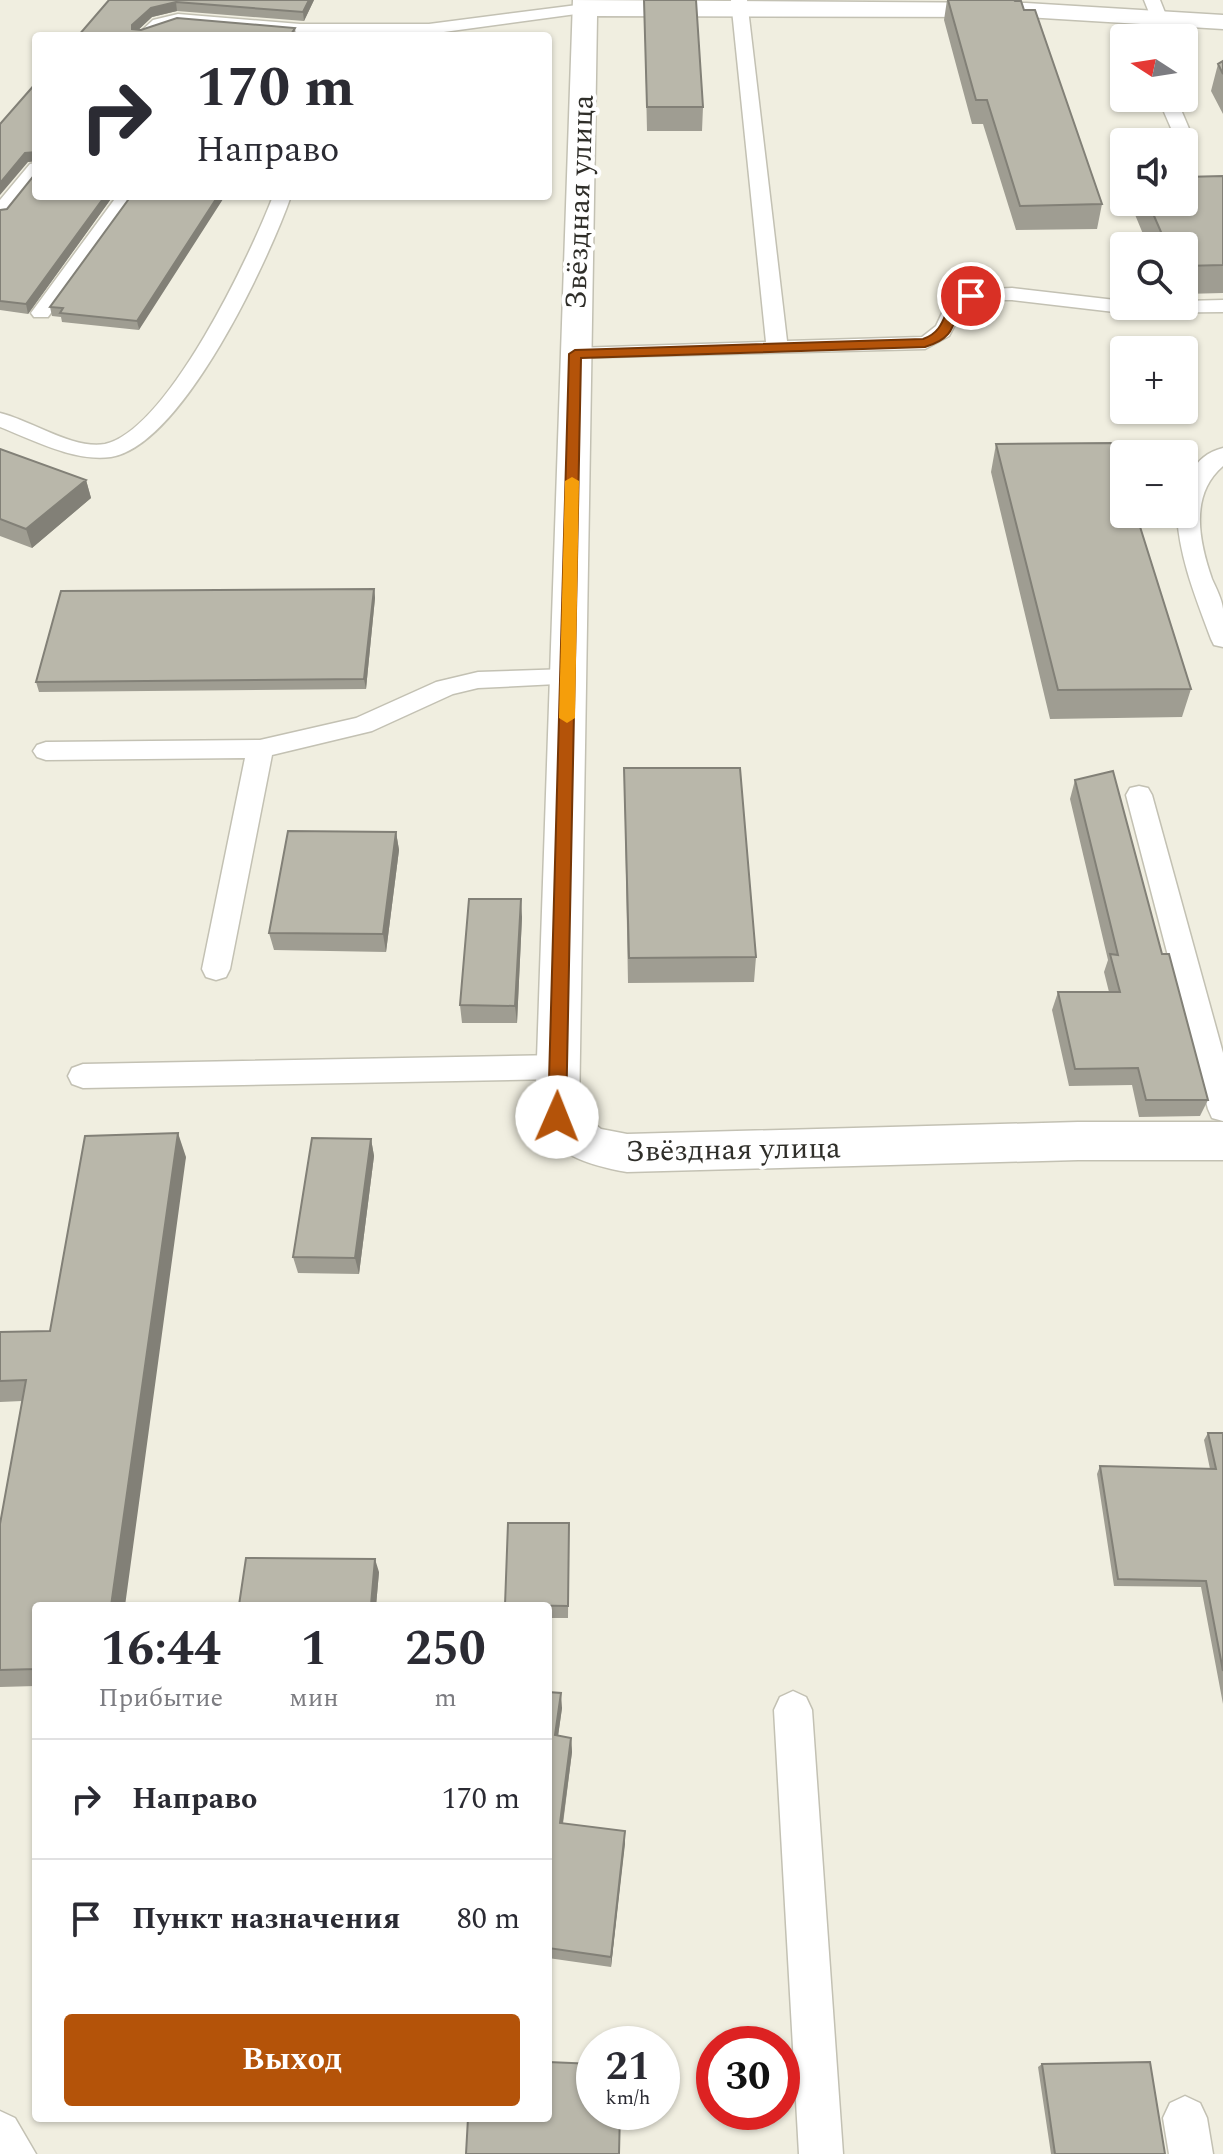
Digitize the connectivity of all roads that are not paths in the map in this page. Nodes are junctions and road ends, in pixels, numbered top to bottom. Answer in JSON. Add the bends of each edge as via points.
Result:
{"nodes":[{"id":1,"x":585,"y":4,"type":"edge"},
{"id":2,"x":740,"y":5,"type":"edge"},
{"id":3,"x":1156,"y":19,"type":"edge"},
{"id":4,"x":1223,"y":22,"type":"edge"},
{"id":5,"x":248,"y":31,"type":"edge"},
{"id":6,"x":147,"y":32,"type":"edge"},
{"id":7,"x":290,"y":32,"type":"edge"},
{"id":8,"x":353,"y":32,"type":"edge"},
{"id":9,"x":32,"y":173,"type":"edge"},
{"id":10,"x":124,"y":200,"type":"edge"},
{"id":11,"x":280,"y":200,"type":"edge"},
{"id":12,"x":0,"y":212,"type":"edge"},
{"id":13,"x":1223,"y":306,"type":"edge"},
{"id":14,"x":41,"y":313,"type":"dead end"},
{"id":15,"x":777,"y":346,"type":"junction"},
{"id":16,"x":575,"y":354,"type":"junction"},
{"id":17,"x":0,"y":419,"type":"edge"},
{"id":18,"x":1223,"y":455,"type":"edge"},
{"id":19,"x":1223,"y":639,"type":"edge"},
{"id":20,"x":568,"y":677,"type":"junction"},
{"id":21,"x":260,"y":749,"type":"junction"},
{"id":22,"x":46,"y":751,"type":"dead end"},
{"id":23,"x":1139,"y":795,"type":"dead end"},
{"id":24,"x":216,"y":969,"type":"dead end"},
{"id":25,"x":558,"y":1067,"type":"junction"},
{"id":26,"x":83,"y":1076,"type":"dead end"},
{"id":27,"x":1223,"y":1109,"type":"edge"},
{"id":28,"x":1223,"y":1141,"type":"edge"},
{"id":29,"x":793,"y":1710,"type":"dead end"},
{"id":30,"x":0,"y":2133,"type":"edge"},
{"id":31,"x":14,"y":2154,"type":"edge"},
{"id":32,"x":821,"y":2154,"type":"edge"}],
"edges":[{"from":1,"to":2,"type":"street"},
{"from":1,"to":8,"type":"lane","via":[[457,27]]},
{"from":1,"to":16,"type":"street","name":"Звёздная улица"},
{"from":2,"to":3,"type":"street","via":[[1026,10]]},
{"from":2,"to":15,"type":"lane"},
{"from":3,"to":4,"type":"street"},
{"from":5,"to":6,"type":"lane","via":[[178,19]]},
{"from":5,"to":7,"type":"lane"},
{"from":9,"to":12,"type":"lane"},
{"from":10,"to":14,"type":"lane"},
{"from":11,"to":17,"type":"lane","via":[[196,370],[178,396],[127,444],[94,451]]},
{"from":13,"to":15,"type":"lane","via":[[1125,307],[1033,296],[971,296],[956,302],[940,338],[925,343]]},
{"from":15,"to":16,"type":"lane"},
{"from":16,"to":20,"type":"street","name":"Звёздная улица"},
{"from":18,"to":19,"type":"lane","via":[[1198,479],[1186,516]]},
{"from":20,"to":21,"type":"lane","via":[[478,680],[445,688],[363,725]]},
{"from":20,"to":25,"type":"street","name":"Звёздная улица"},
{"from":21,"to":22,"type":"lane"},
{"from":21,"to":24,"type":"lane"},
{"from":23,"to":27,"type":"lane"},
{"from":25,"to":26,"type":"lane"},
{"from":25,"to":28,"type":"street","name":"Звёздная улица","via":[[557,1117],[572,1138],[627,1153]]},
{"from":29,"to":32,"type":"lane"},
{"from":30,"to":31,"type":"lane"}]}
